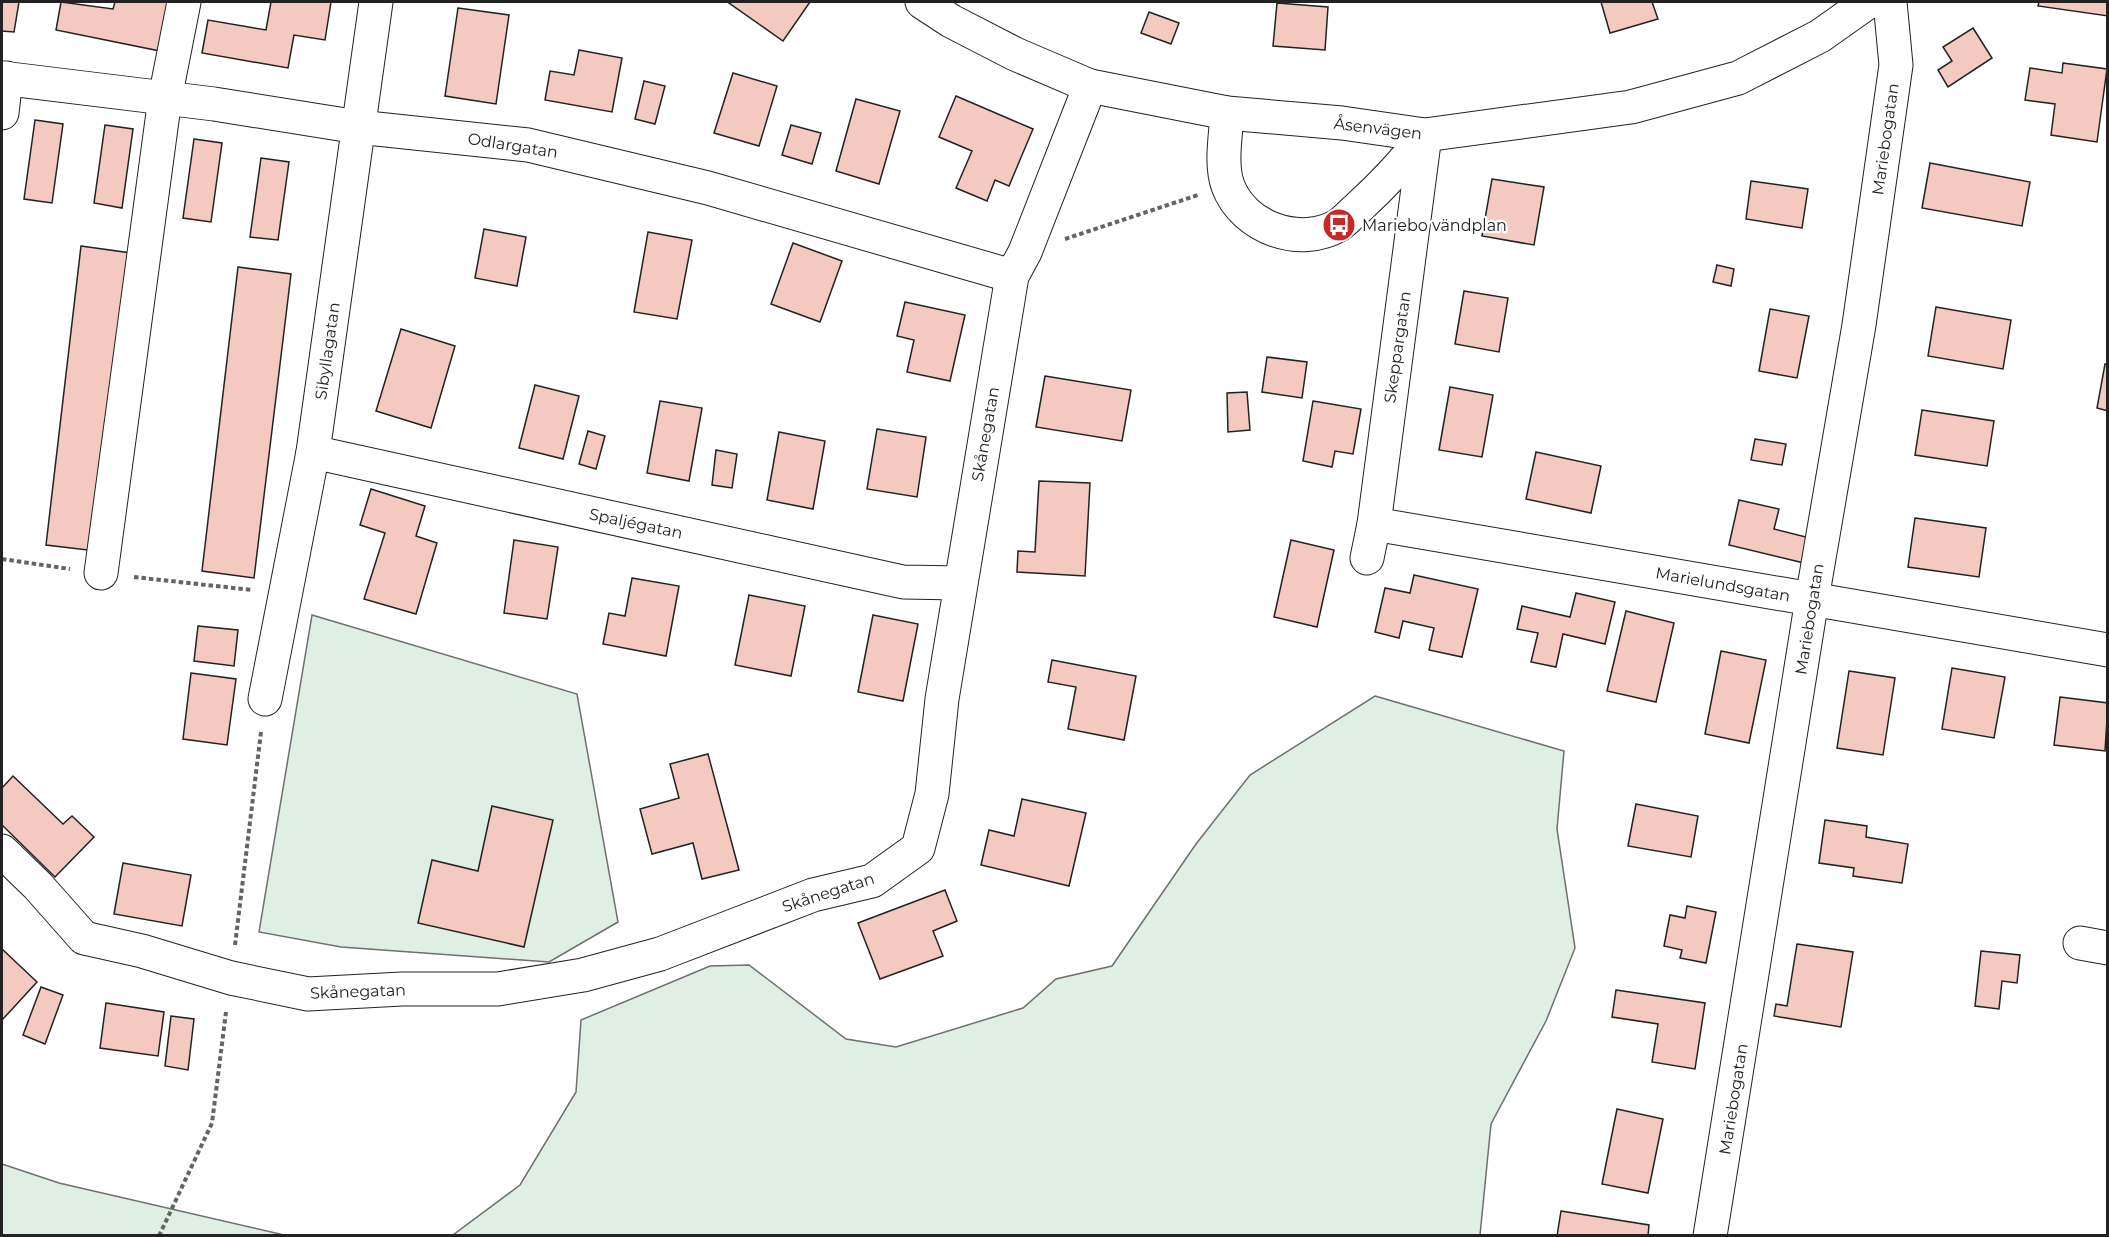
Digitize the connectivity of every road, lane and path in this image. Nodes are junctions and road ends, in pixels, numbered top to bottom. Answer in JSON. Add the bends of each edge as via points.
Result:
{"nodes":[{"id":1,"x":184,"y":2,"type":"edge"},
{"id":2,"x":376,"y":2,"type":"edge"},
{"id":3,"x":922,"y":2,"type":"edge"},
{"id":4,"x":1868,"y":2,"type":"edge"},
{"id":5,"x":1890,"y":2,"type":"edge"},
{"id":6,"x":4,"y":78,"type":"edge"},
{"id":7,"x":1089,"y":86,"type":"junction"},
{"id":8,"x":165,"y":98,"type":"junction"},
{"id":9,"x":2,"y":113,"type":"edge"},
{"id":10,"x":1227,"y":113,"type":"junction"},
{"id":11,"x":358,"y":127,"type":"junction"},
{"id":12,"x":1425,"y":135,"type":"junction"},
{"id":13,"x":1228,"y":185,"type":"junction"},
{"id":14,"x":1018,"y":264,"type":"junction"},
{"id":15,"x":313,"y":452,"type":"junction"},
{"id":16,"x":1374,"y":524,"type":"junction"},
{"id":17,"x":1367,"y":558,"type":"dead end"},
{"id":18,"x":2,"y":559,"type":"edge"},
{"id":19,"x":101,"y":573,"type":"junction"},
{"id":20,"x":960,"y":583,"type":"junction"},
{"id":21,"x":285,"y":594,"type":"junction"},
{"id":22,"x":1812,"y":599,"type":"junction"},
{"id":23,"x":2108,"y":650,"type":"edge"},
{"id":24,"x":265,"y":699,"type":"joint"},
{"id":25,"x":2,"y":851,"type":"edge"},
{"id":26,"x":231,"y":978,"type":"junction"},
{"id":27,"x":159,"y":1236,"type":"edge"},
{"id":28,"x":1710,"y":1236,"type":"edge"}],
"edges":[{"from":1,"to":8,"type":"street"},
{"from":2,"to":11,"type":"street","name":"Sibyllagatan"},
{"from":3,"to":7,"type":"street","name":"Åsenvägen","via":[[1015,54]]},
{"from":4,"to":12,"type":"street","name":"Åsenvägen","via":[[1820,36],[1738,78],[1631,107]]},
{"from":5,"to":22,"type":"street","name":"Mariebogatan","via":[[1896,65],[1859,325]]},
{"from":6,"to":8,"type":"street","name":"Odlargatan"},
{"from":6,"to":9,"type":"street"},
{"from":7,"to":10,"type":"street","name":"Åsenvägen"},
{"from":7,"to":14,"type":"street","name":"Skånegatan"},
{"from":8,"to":11,"type":"street","name":"Odlargatan"},
{"from":8,"to":19,"type":"street"},
{"from":10,"to":12,"type":"street","name":"Åsenvägen"},
{"from":10,"to":13,"type":"street"},
{"from":11,"to":14,"type":"street","name":"Odlargatan","via":[[528,144]]},
{"from":11,"to":15,"type":"street","name":"Sibyllagatan"},
{"from":12,"to":13,"type":"street","via":[[1398,172],[1339,225],[1315,234],[1273,231],[1252,218]]},
{"from":12,"to":16,"type":"street","name":"Skeppargatan"},
{"from":13,"to":14,"type":"path"},
{"from":14,"to":20,"type":"street","name":"Skånegatan"},
{"from":15,"to":20,"type":"street","name":"Spaljégatan","via":[[903,582]]},
{"from":15,"to":21,"type":"street","name":"Sibyllagatan"},
{"from":16,"to":17,"type":"street","name":"Skeppargatan"},
{"from":16,"to":22,"type":"street","name":"Marielundsgatan"},
{"from":18,"to":19,"type":"path"},
{"from":19,"to":21,"type":"path"},
{"from":20,"to":26,"type":"street","name":"Skånegatan","via":[[932,794],[918,848],[872,881],[813,895],[660,954],[583,975],[498,989],[308,994]]},
{"from":21,"to":24,"type":"street","name":"Sibyllagatan"},
{"from":22,"to":23,"type":"street","name":"Marielundsgatan"},
{"from":22,"to":28,"type":"street","name":"Mariebogatan"},
{"from":24,"to":26,"type":"path"},
{"from":25,"to":26,"type":"street","name":"Skånegatan","via":[[84,938]]},
{"from":26,"to":27,"type":"path","via":[[212,1123]]}]}
